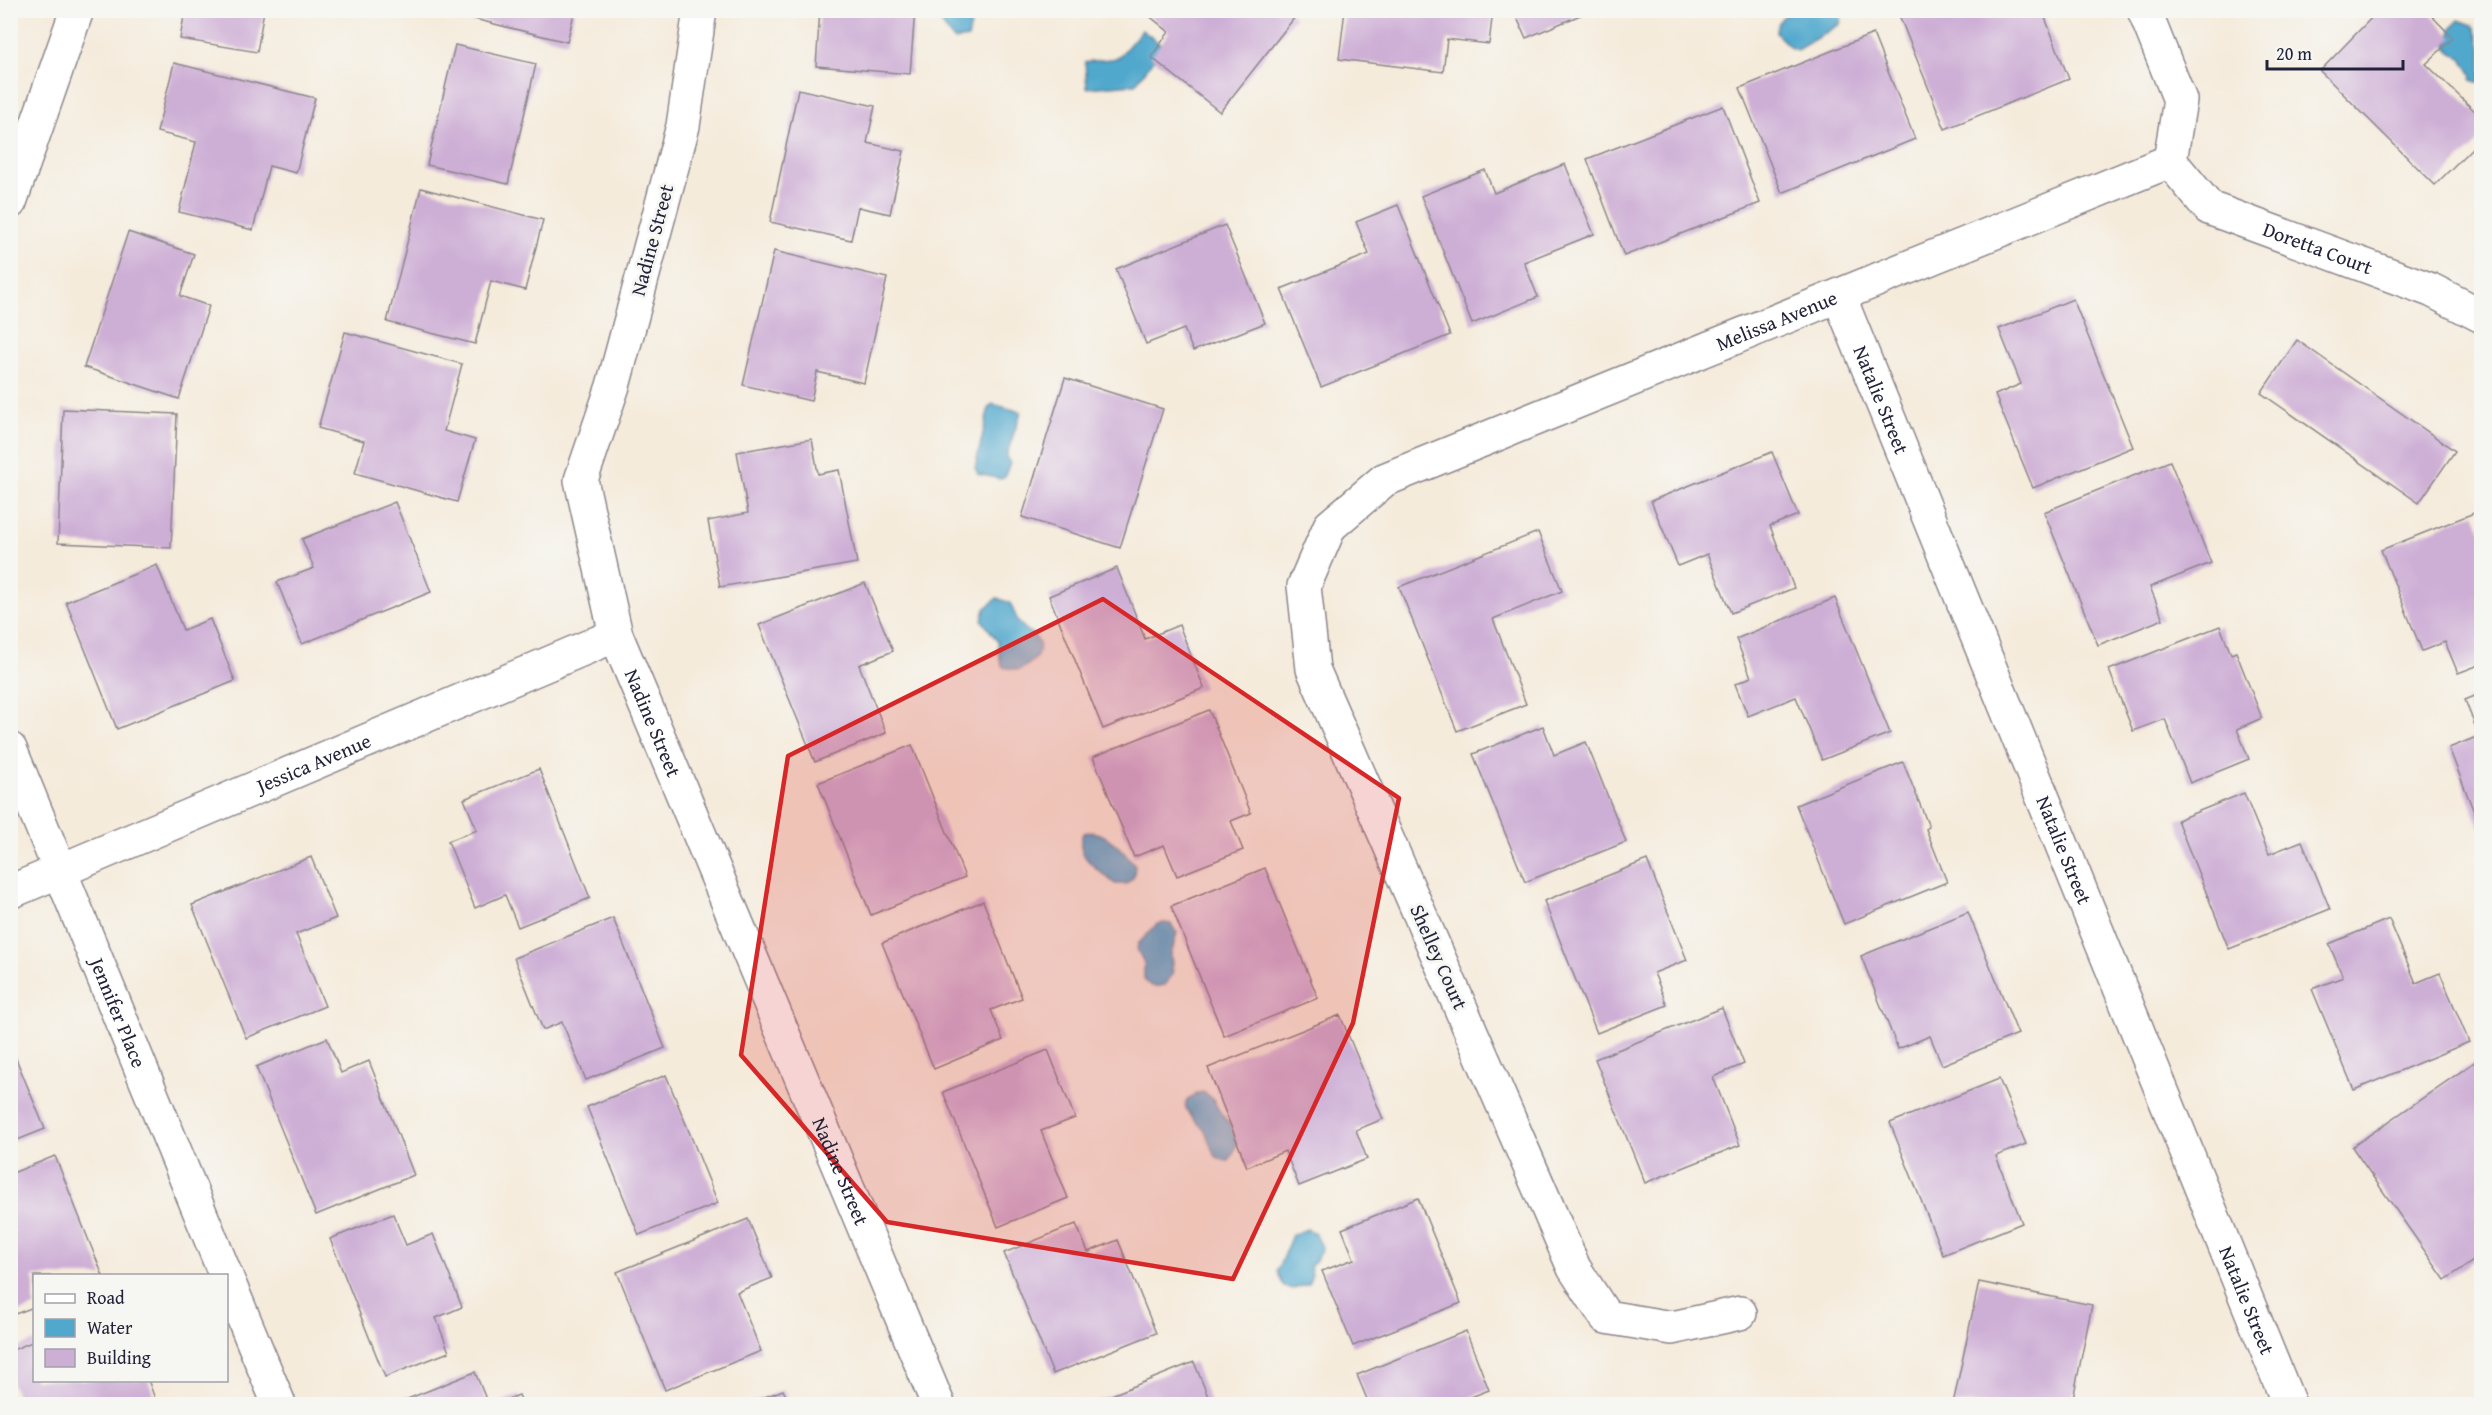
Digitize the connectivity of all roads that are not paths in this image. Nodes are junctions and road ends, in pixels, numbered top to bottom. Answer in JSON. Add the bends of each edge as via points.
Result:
{"nodes":[{"id":1,"x":77,"y":10,"type":"edge"},
{"id":2,"x":700,"y":10,"type":"edge"},
{"id":3,"x":2144,"y":10,"type":"edge"},
{"id":4,"x":2170,"y":161,"type":"junction"},
{"id":5,"x":10,"y":202,"type":"edge"},
{"id":6,"x":1839,"y":296,"type":"junction"},
{"id":7,"x":2481,"y":316,"type":"edge"},
{"id":8,"x":1384,"y":480,"type":"joint"},
{"id":9,"x":616,"y":635,"type":"junction"},
{"id":10,"x":10,"y":748,"type":"edge"},
{"id":11,"x":60,"y":872,"type":"junction"},
{"id":12,"x":10,"y":892,"type":"edge"},
{"id":13,"x":225,"y":1274,"type":"edge"},
{"id":14,"x":228,"y":1281,"type":"edge"},
{"id":15,"x":1740,"y":1313,"type":"dead end"},
{"id":16,"x":279,"y":1404,"type":"edge"},
{"id":17,"x":938,"y":1404,"type":"edge"},
{"id":18,"x":2289,"y":1404,"type":"edge"}],
"edges":[{"from":1,"to":5,"type":"street"},
{"from":2,"to":9,"type":"street","name":"Nadine Street","via":[[683,126],[613,386],[581,480]]},
{"from":3,"to":4,"type":"street","via":[[2180,99]]},
{"from":4,"to":6,"type":"street","name":"Melissa Avenue"},
{"from":4,"to":7,"type":"street","name":"Doretta Court","via":[[2209,208],[2430,290]]},
{"from":6,"to":8,"type":"street","name":"Melissa Avenue"},
{"from":6,"to":18,"type":"street","name":"Natalie Street"},
{"from":8,"to":15,"type":"street","name":"Shelley Court","via":[[1330,526],[1304,586],[1313,669],[1574,1268],[1606,1317],[1672,1328]]},
{"from":9,"to":11,"type":"street","name":"Jessica Avenue"},
{"from":9,"to":17,"type":"street","name":"Nadine Street"},
{"from":10,"to":11,"type":"street","name":"Jennifer Place"},
{"from":11,"to":12,"type":"street","name":"Jessica Avenue"},
{"from":11,"to":13,"type":"street","name":"Jennifer Place"},
{"from":14,"to":16,"type":"street","name":"Jennifer Place"}]}
